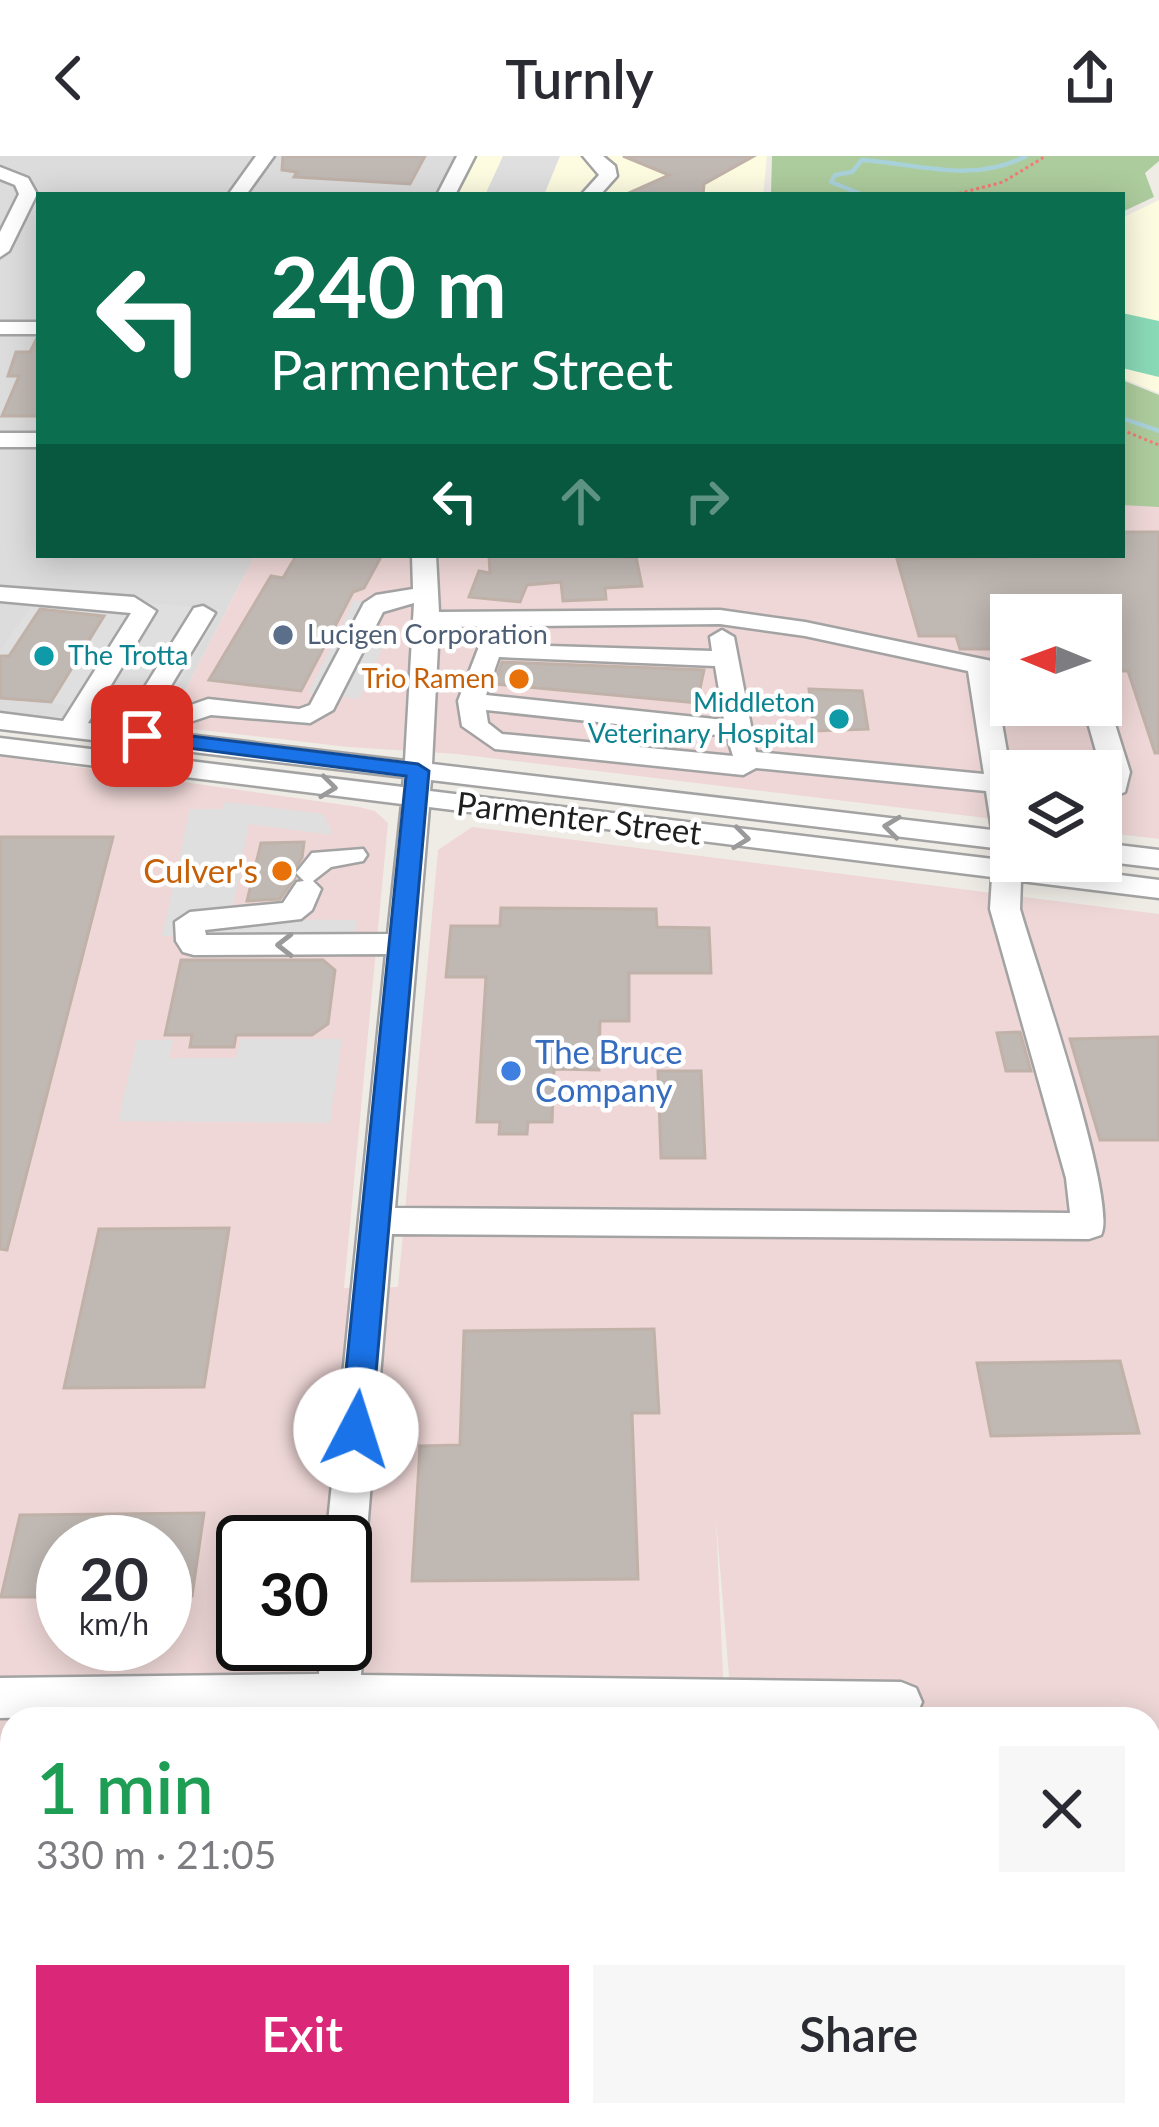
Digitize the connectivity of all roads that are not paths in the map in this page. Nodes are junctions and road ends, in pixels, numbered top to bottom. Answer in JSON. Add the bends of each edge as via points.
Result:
{"nodes":[{"id":1,"x":265,"y":156,"type":"edge"},
{"id":2,"x":466,"y":156,"type":"edge"},
{"id":3,"x":592,"y":156,"type":"edge"},
{"id":4,"x":0,"y":172,"type":"edge"},
{"id":5,"x":240,"y":192,"type":"edge"},
{"id":6,"x":448,"y":192,"type":"edge"},
{"id":7,"x":593,"y":192,"type":"edge"},
{"id":8,"x":36,"y":234,"type":"edge"},
{"id":9,"x":3,"y":239,"type":"edge"},
{"id":10,"x":0,"y":328,"type":"edge"},
{"id":11,"x":36,"y":328,"type":"edge"},
{"id":12,"x":0,"y":440,"type":"edge"},
{"id":13,"x":36,"y":440,"type":"edge"},
{"id":14,"x":424,"y":558,"type":"edge"},
{"id":15,"x":0,"y":594,"type":"edge"},
{"id":16,"x":426,"y":607,"type":"junction"},
{"id":17,"x":203,"y":613,"type":"dead end"},
{"id":18,"x":720,"y":617,"type":"junction"},
{"id":19,"x":495,"y":620,"type":"junction"},
{"id":20,"x":489,"y":649,"type":"junction"},
{"id":21,"x":725,"y":659,"type":"junction"},
{"id":22,"x":990,"y":669,"type":"edge"},
{"id":23,"x":92,"y":695,"type":"junction"},
{"id":24,"x":148,"y":701,"type":"junction"},
{"id":25,"x":471,"y":701,"type":"junction"},
{"id":26,"x":0,"y":721,"type":"edge"},
{"id":27,"x":71,"y":728,"type":"junction"},
{"id":28,"x":742,"y":730,"type":"junction"},
{"id":29,"x":0,"y":746,"type":"edge"},
{"id":30,"x":743,"y":763,"type":"junction"},
{"id":31,"x":990,"y":783,"type":"edge"},
{"id":32,"x":417,"y":785,"type":"junction"},
{"id":33,"x":736,"y":808,"type":"junction"},
{"id":34,"x":990,"y":848,"type":"edge"},
{"id":35,"x":990,"y":849,"type":"edge"},
{"id":36,"x":353,"y":855,"type":"dead end"},
{"id":37,"x":1122,"y":855,"type":"edge"},
{"id":38,"x":1159,"y":859,"type":"edge"},
{"id":39,"x":1122,"y":880,"type":"edge"},
{"id":40,"x":1007,"y":882,"type":"edge"},
{"id":41,"x":1159,"y":889,"type":"edge"},
{"id":42,"x":400,"y":944,"type":"junction"},
{"id":43,"x":374,"y":1221,"type":"junction"},
{"id":44,"x":348,"y":1515,"type":"edge"},
{"id":45,"x":340,"y":1671,"type":"edge"},
{"id":46,"x":338,"y":1696,"type":"junction"},
{"id":47,"x":0,"y":1698,"type":"edge"},
{"id":48,"x":901,"y":1702,"type":"dead end"}],
"edges":[{"from":1,"to":5,"type":"street"},
{"from":2,"to":6,"type":"street"},
{"from":3,"to":7,"type":"street","via":[[608,176]]},
{"from":4,"to":9,"type":"street","via":[[28,194]]},
{"from":8,"to":9,"type":"street"},
{"from":10,"to":11,"type":"street"},
{"from":12,"to":13,"type":"street"},
{"from":14,"to":16,"type":"street"},
{"from":15,"to":23,"type":"street","via":[[144,611]]},
{"from":16,"to":19,"type":"street"},
{"from":16,"to":24,"type":"street","via":[[385,600],[373,608],[320,710],[302,717],[208,707],[190,713]]},
{"from":16,"to":32,"type":"street"},
{"from":17,"to":24,"type":"street"},
{"from":18,"to":19,"type":"street"},
{"from":18,"to":21,"type":"street"},
{"from":18,"to":22,"type":"street"},
{"from":19,"to":20,"type":"street"},
{"from":20,"to":21,"type":"street"},
{"from":20,"to":25,"type":"street"},
{"from":21,"to":28,"type":"street"},
{"from":23,"to":24,"type":"street"},
{"from":23,"to":27,"type":"street"},
{"from":25,"to":28,"type":"street"},
{"from":25,"to":30,"type":"street","via":[[475,726],[495,741]]},
{"from":26,"to":27,"type":"street","name":"Parmenter Street"},
{"from":27,"to":32,"type":"street","name":"Parmenter Street"},
{"from":28,"to":30,"type":"street"},
{"from":29,"to":32,"type":"street","name":"Parmenter Street","one_way":true},
{"from":30,"to":31,"type":"street"},
{"from":30,"to":33,"type":"street"},
{"from":32,"to":33,"type":"street","name":"Parmenter Street"},
{"from":32,"to":35,"type":"street","name":"Parmenter Street","one_way":true},
{"from":32,"to":42,"type":"street"},
{"from":34,"to":33,"type":"street","name":"Parmenter Street","one_way":true},
{"from":42,"to":36,"type":"street","one_way":true,"via":[[190,941],[190,922],[291,912],[322,859]]},
{"from":37,"to":38,"type":"street"},
{"from":39,"to":41,"type":"street","name":"Parmenter Street"},
{"from":40,"to":43,"type":"street","via":[[1005,909],[1083,1178],[1089,1226]]},
{"from":42,"to":43,"type":"street"},
{"from":43,"to":44,"type":"street"},
{"from":45,"to":46,"type":"street"},
{"from":46,"to":47,"type":"street"},
{"from":46,"to":48,"type":"street"}]}
